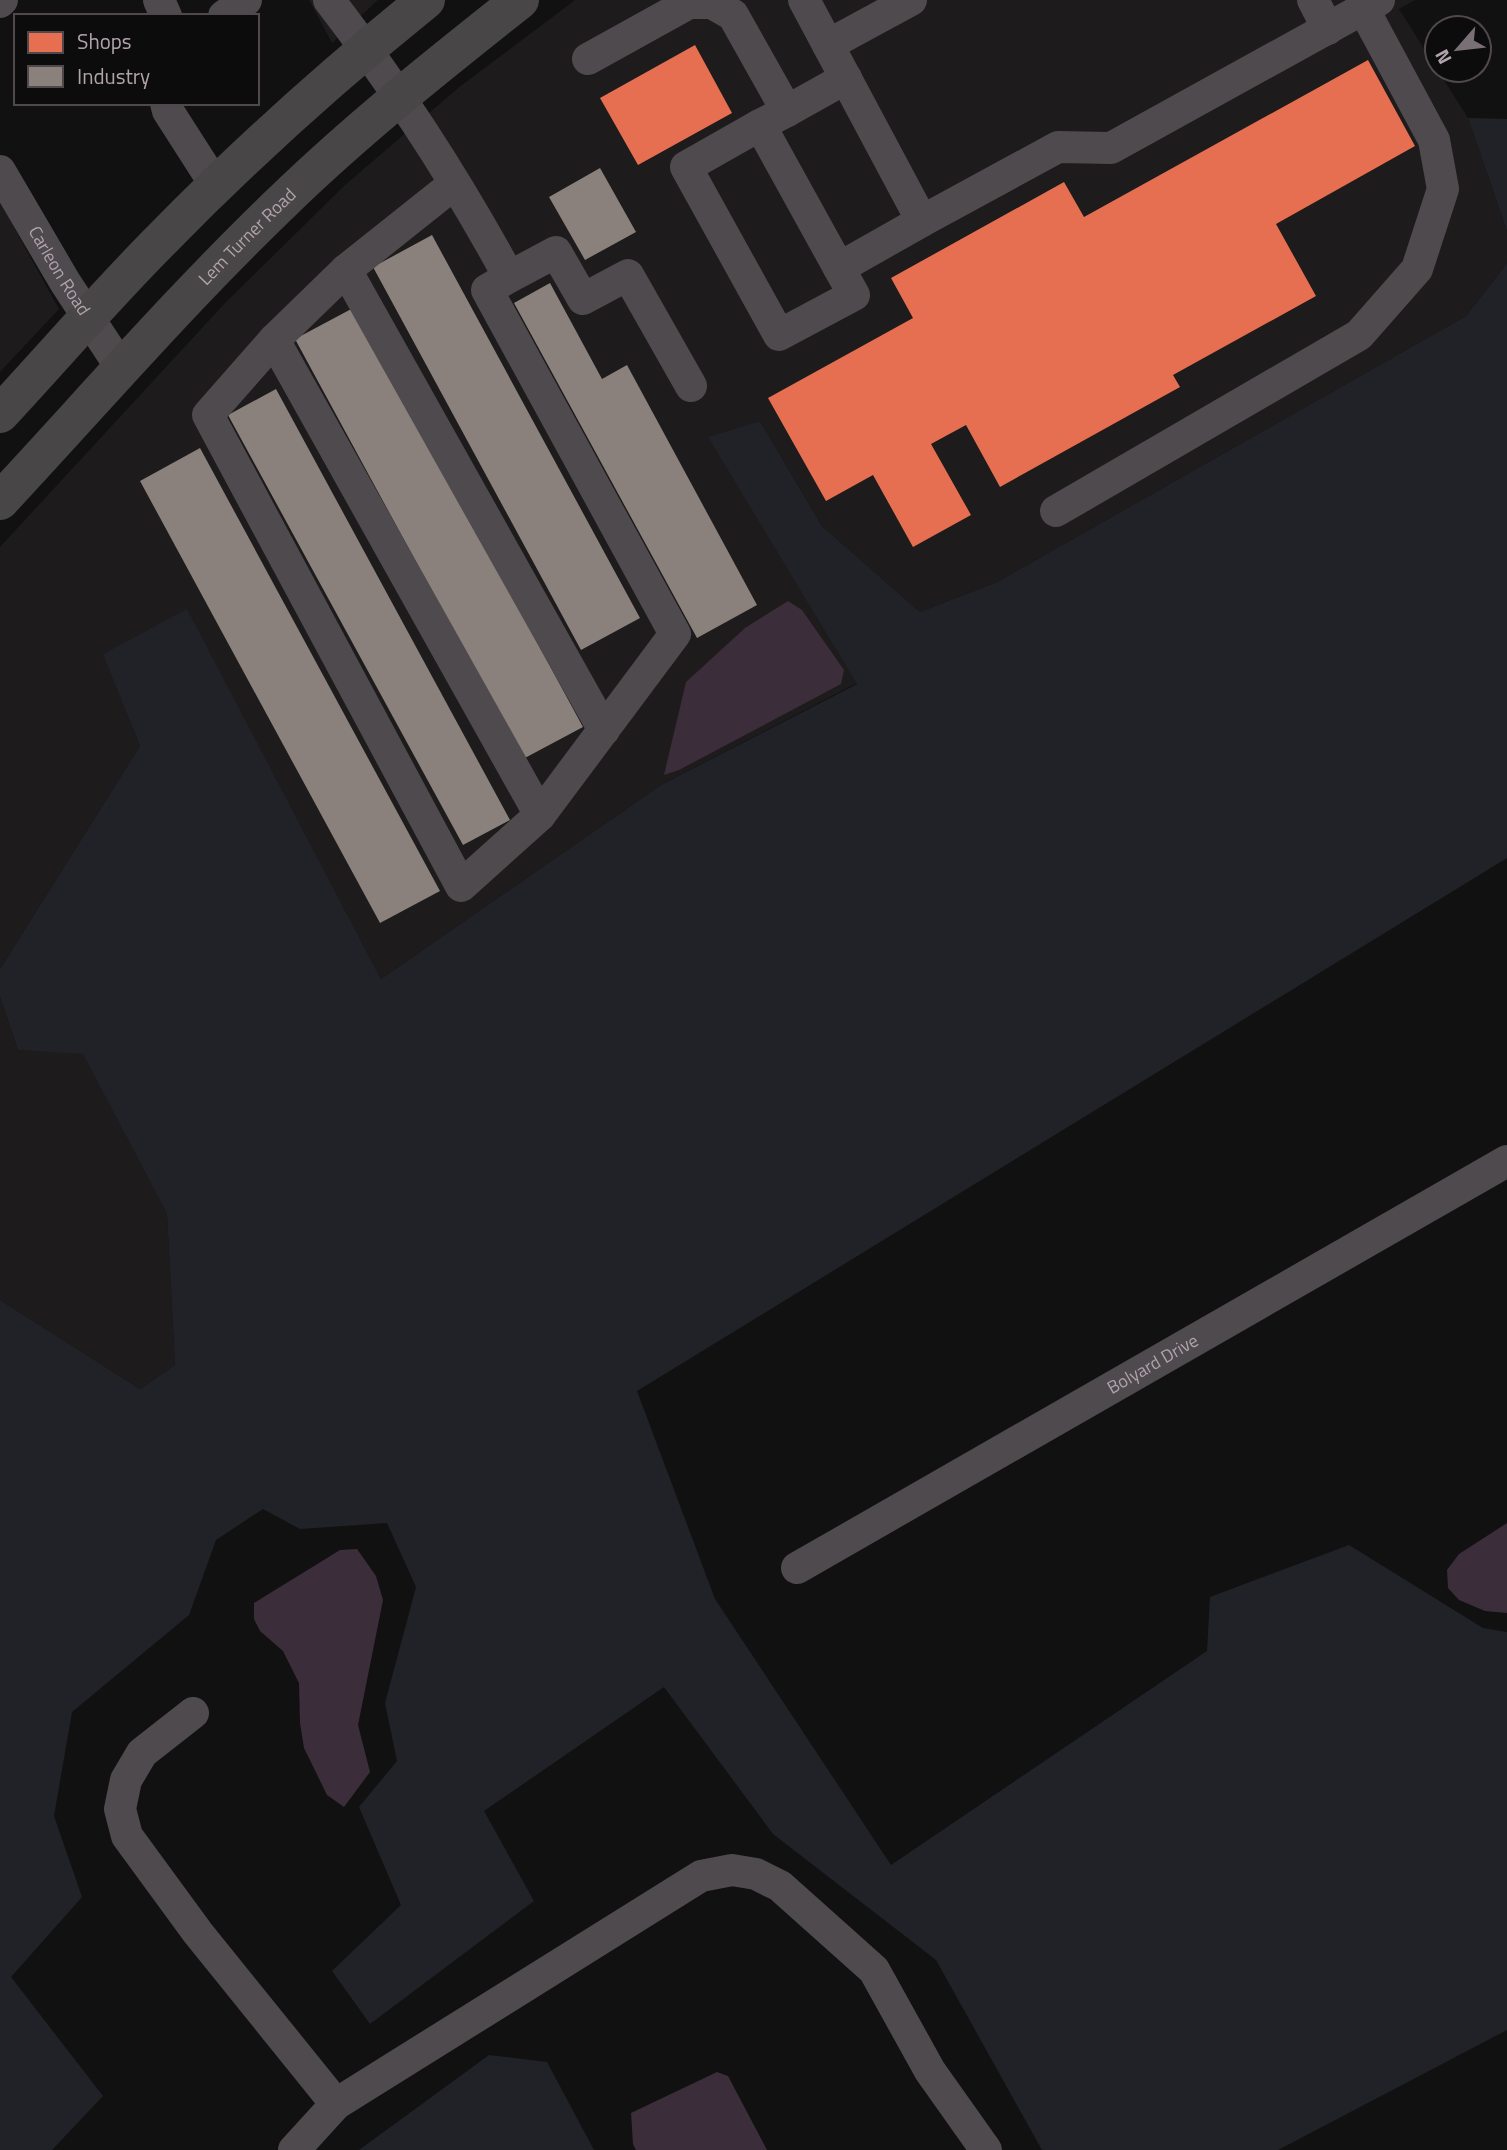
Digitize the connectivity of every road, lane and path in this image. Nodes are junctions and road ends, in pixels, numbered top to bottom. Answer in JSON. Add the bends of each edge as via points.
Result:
{"nodes":[{"id":1,"x":246,"y":0,"type":"edge"},
{"id":2,"x":329,"y":0,"type":"edge"},
{"id":3,"x":426,"y":0,"type":"edge"},
{"id":4,"x":520,"y":0,"type":"edge"},
{"id":5,"x":804,"y":0,"type":"edge"},
{"id":6,"x":911,"y":0,"type":"edge"},
{"id":7,"x":1313,"y":0,"type":"edge"},
{"id":8,"x":1371,"y":4,"type":"edge"},
{"id":9,"x":228,"y":14,"type":"edge"},
{"id":10,"x":1328,"y":29,"type":"junction"},
{"id":11,"x":828,"y":45,"type":"junction"},
{"id":12,"x":365,"y":49,"type":"junction"},
{"id":13,"x":588,"y":59,"type":"dead end"},
{"id":14,"x":846,"y":78,"type":"junction"},
{"id":15,"x":399,"y":98,"type":"junction"},
{"id":16,"x":166,"y":105,"type":"edge"},
{"id":17,"x":774,"y":118,"type":"junction"},
{"id":18,"x":0,"y":172,"type":"edge"},
{"id":19,"x":454,"y":184,"type":"junction"},
{"id":20,"x":216,"y":186,"type":"junction"},
{"id":21,"x":922,"y":221,"type":"junction"},
{"id":22,"x":839,"y":268,"type":"junction"},
{"id":23,"x":346,"y":270,"type":"junction"},
{"id":24,"x":509,"y":277,"type":"junction"},
{"id":25,"x":89,"y":319,"type":"junction"},
{"id":26,"x":274,"y":340,"type":"junction"},
{"id":27,"x":122,"y":369,"type":"junction"},
{"id":28,"x":691,"y":386,"type":"dead end"},
{"id":29,"x":0,"y":414,"type":"edge"},
{"id":30,"x":0,"y":501,"type":"edge"},
{"id":31,"x":1056,"y":511,"type":"dead end"},
{"id":32,"x":604,"y":730,"type":"junction"},
{"id":33,"x":540,"y":814,"type":"junction"},
{"id":34,"x":1507,"y":1161,"type":"edge"},
{"id":35,"x":797,"y":1569,"type":"dead end"},
{"id":36,"x":193,"y":1713,"type":"dead end"},
{"id":37,"x":336,"y":2104,"type":"junction"},
{"id":38,"x":294,"y":2150,"type":"edge"},
{"id":39,"x":986,"y":2150,"type":"edge"}],
"edges":[{"from":1,"to":9,"type":"street"},
{"from":2,"to":12,"type":"street"},
{"from":3,"to":12,"type":"main road"},
{"from":4,"to":15,"type":"main road","name":"Lem Turner Road"},
{"from":5,"to":11,"type":"street"},
{"from":6,"to":11,"type":"street"},
{"from":7,"to":10,"type":"street"},
{"from":8,"to":10,"type":"street"},
{"from":8,"to":31,"type":"street","via":[[1434,140],[1443,189],[1417,269],[1359,335]]},
{"from":10,"to":21,"type":"street","via":[[1111,148],[1058,147]]},
{"from":11,"to":14,"type":"street"},
{"from":12,"to":15,"type":"street"},
{"from":12,"to":20,"type":"main road"},
{"from":13,"to":17,"type":"street","via":[[689,3],[712,2],[733,15]]},
{"from":14,"to":17,"type":"street"},
{"from":14,"to":21,"type":"street"},
{"from":15,"to":19,"type":"street"},
{"from":15,"to":27,"type":"main road","name":"Lem Turner Road","via":[[280,203]]},
{"from":16,"to":20,"type":"street"},
{"from":17,"to":22,"type":"street"},
{"from":17,"to":22,"type":"street","via":[[686,167],[779,335],[854,295]]},
{"from":18,"to":25,"type":"street","name":"Carleon Road"},
{"from":19,"to":23,"type":"street"},
{"from":19,"to":24,"type":"street"},
{"from":20,"to":25,"type":"main road"},
{"from":21,"to":22,"type":"street"},
{"from":23,"to":26,"type":"street"},
{"from":23,"to":32,"type":"street"},
{"from":24,"to":28,"type":"street","via":[[556,251],[583,299],[628,275]]},
{"from":24,"to":32,"type":"street","via":[[487,290],[675,634]]},
{"from":25,"to":27,"type":"street","name":"Carleon Road"},
{"from":25,"to":29,"type":"main road"},
{"from":26,"to":33,"type":"street"},
{"from":26,"to":33,"type":"street","via":[[208,415],[461,886]]},
{"from":27,"to":30,"type":"main road","name":"Lem Turner Road"},
{"from":32,"to":33,"type":"street"},
{"from":34,"to":35,"type":"street","name":"Bolyard Drive"},
{"from":36,"to":37,"type":"street","via":[[142,1753],[126,1780],[120,1809],[127,1836],[198,1933]]},
{"from":37,"to":38,"type":"street"},
{"from":37,"to":39,"type":"street","via":[[701,1877],[732,1870],[756,1874],[780,1886],[874,1970],[930,2071]]}]}
